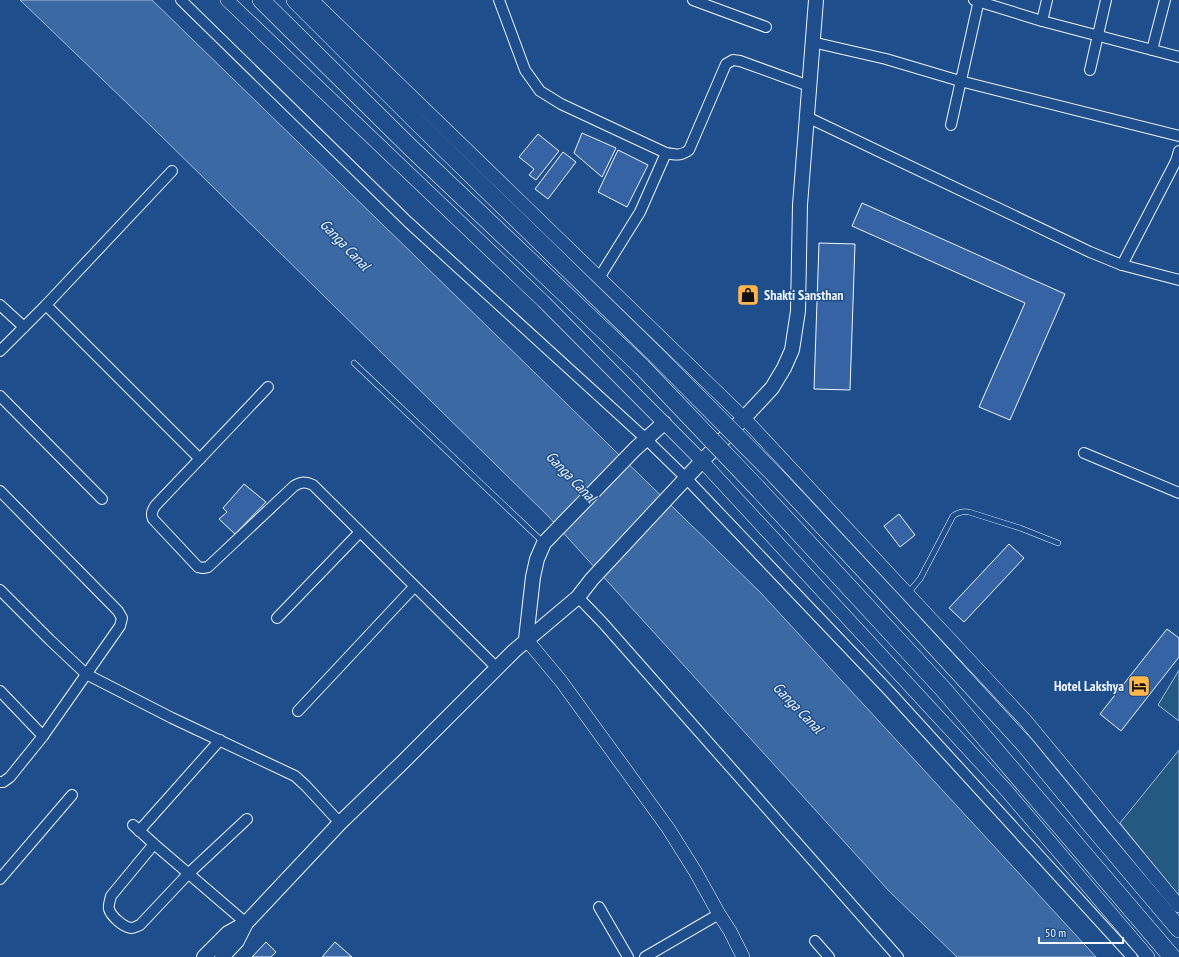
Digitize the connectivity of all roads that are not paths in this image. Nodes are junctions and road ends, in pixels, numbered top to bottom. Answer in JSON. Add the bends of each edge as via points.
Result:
{"nodes":[{"id":1,"x":181,"y":0,"type":"edge"},
{"id":2,"x":227,"y":0,"type":"edge"},
{"id":3,"x":260,"y":0,"type":"edge"},
{"id":4,"x":295,"y":0,"type":"edge"},
{"id":5,"x":312,"y":0,"type":"edge"},
{"id":6,"x":499,"y":0,"type":"edge"},
{"id":7,"x":693,"y":0,"type":"edge"},
{"id":8,"x":816,"y":0,"type":"edge"},
{"id":9,"x":977,"y":0,"type":"edge"},
{"id":10,"x":1047,"y":0,"type":"edge"},
{"id":11,"x":1106,"y":0,"type":"edge"},
{"id":12,"x":1165,"y":0,"type":"edge"},
{"id":13,"x":1042,"y":21,"type":"junction"},
{"id":14,"x":766,"y":27,"type":"dead end"},
{"id":15,"x":1098,"y":35,"type":"junction"},
{"id":16,"x":812,"y":42,"type":"junction"},
{"id":17,"x":1152,"y":50,"type":"junction"},
{"id":18,"x":1179,"y":57,"type":"edge"},
{"id":19,"x":1090,"y":70,"type":"dead end"},
{"id":20,"x":960,"y":81,"type":"junction"},
{"id":21,"x":809,"y":86,"type":"junction"},
{"id":22,"x":807,"y":117,"type":"junction"},
{"id":23,"x":951,"y":125,"type":"dead end"},
{"id":24,"x":1179,"y":136,"type":"edge"},
{"id":25,"x":666,"y":153,"type":"junction"},
{"id":26,"x":1178,"y":158,"type":"edge"},
{"id":27,"x":172,"y":171,"type":"dead end"},
{"id":28,"x":1122,"y":265,"type":"junction"},
{"id":29,"x":600,"y":278,"type":"junction"},
{"id":30,"x":1179,"y":280,"type":"edge"},
{"id":31,"x":0,"y":305,"type":"edge"},
{"id":32,"x":46,"y":305,"type":"junction"},
{"id":33,"x":24,"y":327,"type":"junction"},
{"id":34,"x":0,"y":351,"type":"edge"},
{"id":35,"x":354,"y":363,"type":"dead end"},
{"id":36,"x":268,"y":388,"type":"dead end"},
{"id":37,"x":0,"y":396,"type":"edge"},
{"id":38,"x":744,"y":418,"type":"junction"},
{"id":39,"x":664,"y":423,"type":"junction"},
{"id":40,"x":646,"y":439,"type":"junction"},
{"id":41,"x":1084,"y":453,"type":"dead end"},
{"id":42,"x":200,"y":459,"type":"junction"},
{"id":43,"x":702,"y":461,"type":"junction"},
{"id":44,"x":686,"y":478,"type":"junction"},
{"id":45,"x":0,"y":491,"type":"edge"},
{"id":46,"x":1179,"y":493,"type":"edge"},
{"id":47,"x":102,"y":499,"type":"dead end"},
{"id":48,"x":360,"y":532,"type":"junction"},
{"id":49,"x":548,"y":539,"type":"junction"},
{"id":50,"x":1058,"y":543,"type":"dead end"},
{"id":51,"x":414,"y":587,"type":"junction"},
{"id":52,"x":0,"y":590,"type":"edge"},
{"id":53,"x":908,"y":594,"type":"junction"},
{"id":54,"x":578,"y":597,"type":"junction"},
{"id":55,"x":277,"y":618,"type":"dead end"},
{"id":56,"x":526,"y":639,"type":"junction"},
{"id":57,"x":497,"y":668,"type":"junction"},
{"id":58,"x":86,"y":674,"type":"junction"},
{"id":59,"x":0,"y":691,"type":"edge"},
{"id":60,"x":298,"y":711,"type":"dead end"},
{"id":61,"x":43,"y":736,"type":"junction"},
{"id":62,"x":220,"y":740,"type":"junction"},
{"id":63,"x":0,"y":782,"type":"edge"},
{"id":64,"x":72,"y":795,"type":"dead end"},
{"id":65,"x":247,"y":819,"type":"dead end"},
{"id":66,"x":340,"y":824,"type":"junction"},
{"id":67,"x":154,"y":844,"type":"junction"},
{"id":68,"x":188,"y":874,"type":"junction"},
{"id":69,"x":0,"y":879,"type":"edge"},
{"id":70,"x":1179,"y":906,"type":"edge"},
{"id":71,"x":599,"y":907,"type":"dead end"},
{"id":72,"x":719,"y":914,"type":"junction"},
{"id":73,"x":246,"y":923,"type":"junction"},
{"id":74,"x":1179,"y":929,"type":"edge"},
{"id":75,"x":815,"y":941,"type":"dead end"},
{"id":76,"x":204,"y":957,"type":"edge"},
{"id":77,"x":222,"y":957,"type":"edge"},
{"id":78,"x":628,"y":957,"type":"edge"},
{"id":79,"x":645,"y":957,"type":"edge"},
{"id":80,"x":743,"y":957,"type":"edge"},
{"id":81,"x":829,"y":957,"type":"edge"},
{"id":82,"x":898,"y":957,"type":"edge"},
{"id":83,"x":1132,"y":957,"type":"edge"},
{"id":84,"x":1148,"y":957,"type":"edge"},
{"id":85,"x":1172,"y":957,"type":"edge"}],
"edges":[{"from":1,"to":40,"type":"street","via":[[408,222]]},
{"from":2,"to":39,"type":"street","via":[[543,301]]},
{"from":3,"to":85,"type":"highway","bridge":true,"via":[[642,367],[943,689]]},
{"from":4,"to":74,"type":"highway","bridge":true,"via":[[774,474],[1026,746]]},
{"from":5,"to":29,"type":"street"},
{"from":6,"to":25,"type":"street","via":[[525,70],[540,91],[561,104]]},
{"from":7,"to":14,"type":"street"},
{"from":8,"to":16,"type":"main road"},
{"from":9,"to":13,"type":"street"},
{"from":9,"to":20,"type":"street"},
{"from":10,"to":13,"type":"street"},
{"from":11,"to":15,"type":"street"},
{"from":12,"to":17,"type":"street"},
{"from":13,"to":15,"type":"street"},
{"from":15,"to":17,"type":"street"},
{"from":15,"to":19,"type":"street"},
{"from":16,"to":20,"type":"street","via":[[886,59]]},
{"from":16,"to":21,"type":"main road"},
{"from":17,"to":18,"type":"street"},
{"from":20,"to":23,"type":"street"},
{"from":20,"to":24,"type":"street"},
{"from":21,"to":22,"type":"main road"},
{"from":21,"to":25,"type":"street","via":[[733,60],[726,64],[689,150],[683,154]]},
{"from":22,"to":28,"type":"street","via":[[1047,233]]},
{"from":22,"to":38,"type":"main road","via":[[800,205],[798,311],[792,350],[772,388]]},
{"from":25,"to":29,"type":"street","via":[[640,212]]},
{"from":26,"to":28,"type":"street"},
{"from":27,"to":32,"type":"street"},
{"from":28,"to":30,"type":"street"},
{"from":29,"to":38,"type":"street"},
{"from":31,"to":33,"type":"street"},
{"from":32,"to":33,"type":"street"},
{"from":32,"to":42,"type":"street"},
{"from":33,"to":34,"type":"street"},
{"from":35,"to":49,"type":"lane"},
{"from":36,"to":42,"type":"street"},
{"from":37,"to":47,"type":"street"},
{"from":38,"to":43,"type":"main road"},
{"from":38,"to":53,"type":"street"},
{"from":39,"to":40,"type":"main road"},
{"from":39,"to":43,"type":"street"},
{"from":40,"to":44,"type":"street"},
{"from":40,"to":49,"type":"main road"},
{"from":41,"to":46,"type":"street"},
{"from":42,"to":48,"type":"street","via":[[155,506],[151,515],[198,567],[208,567],[294,486],[301,483],[313,485]]},
{"from":43,"to":44,"type":"main road"},
{"from":43,"to":84,"type":"street","via":[[1006,790]]},
{"from":44,"to":54,"type":"main road"},
{"from":44,"to":83,"type":"street","via":[[889,691]]},
{"from":45,"to":58,"type":"street","via":[[118,610],[122,618],[120,626]]},
{"from":48,"to":51,"type":"street"},
{"from":48,"to":55,"type":"street"},
{"from":49,"to":56,"type":"main road","via":[[537,559],[533,577]]},
{"from":50,"to":53,"type":"lane","via":[[1020,528],[963,511],[953,516],[920,579]]},
{"from":51,"to":57,"type":"street"},
{"from":51,"to":60,"type":"street"},
{"from":52,"to":58,"type":"street"},
{"from":53,"to":70,"type":"street","via":[[1026,721]]},
{"from":54,"to":56,"type":"main road"},
{"from":54,"to":82,"type":"street"},
{"from":56,"to":57,"type":"main road"},
{"from":56,"to":72,"type":"street","via":[[561,681],[668,828]]},
{"from":57,"to":66,"type":"main road"},
{"from":58,"to":61,"type":"street"},
{"from":58,"to":62,"type":"street"},
{"from":59,"to":61,"type":"street"},
{"from":61,"to":63,"type":"street","via":[[10,777]]},
{"from":62,"to":66,"type":"street","via":[[295,776]]},
{"from":62,"to":67,"type":"street","via":[[136,828]]},
{"from":64,"to":69,"type":"street"},
{"from":65,"to":68,"type":"street"},
{"from":66,"to":73,"type":"main road"},
{"from":67,"to":68,"type":"street"},
{"from":67,"to":68,"type":"street","via":[[111,896],[111,914],[130,928],[140,925]]},
{"from":68,"to":73,"type":"street"},
{"from":71,"to":78,"type":"street"},
{"from":72,"to":79,"type":"street"},
{"from":72,"to":80,"type":"street"},
{"from":73,"to":76,"type":"main road","via":[[228,933]]},
{"from":73,"to":77,"type":"main road","via":[[237,942]]},
{"from":75,"to":81,"type":"street"}]}
